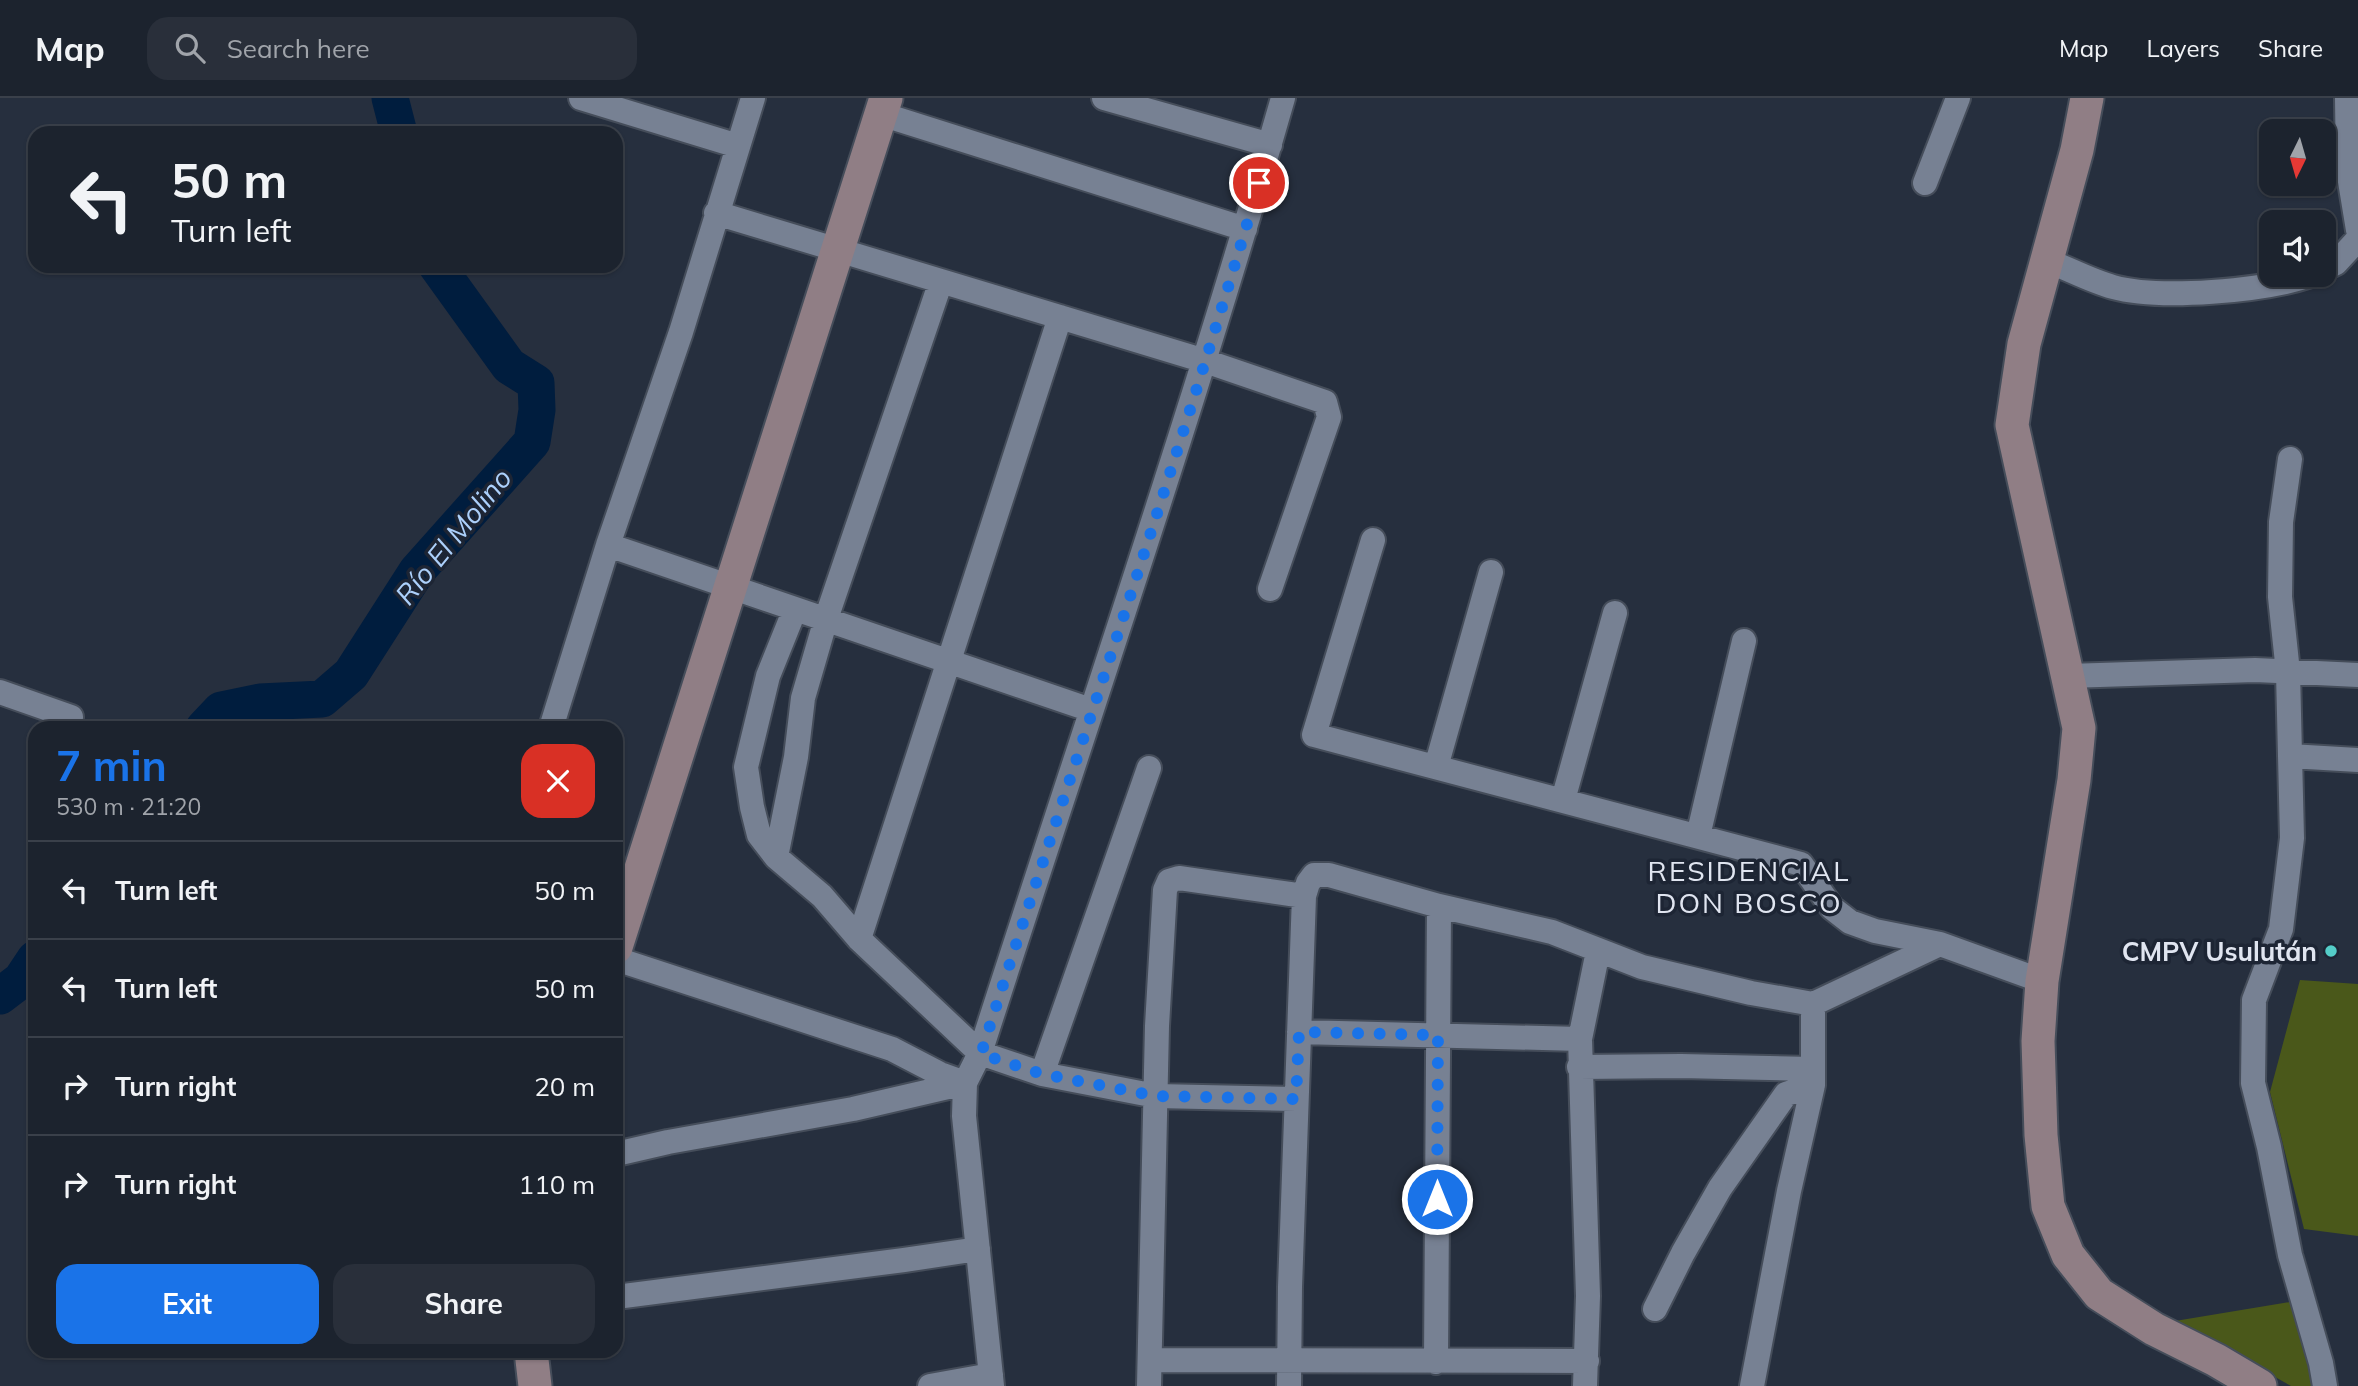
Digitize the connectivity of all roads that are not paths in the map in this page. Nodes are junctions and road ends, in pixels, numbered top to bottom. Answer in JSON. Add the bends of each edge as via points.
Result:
{"nodes":[{"id":1,"x":581,"y":98,"type":"edge"},
{"id":2,"x":753,"y":98,"type":"edge"},
{"id":3,"x":1104,"y":98,"type":"edge"},
{"id":4,"x":1283,"y":98,"type":"edge"},
{"id":5,"x":1958,"y":98,"type":"edge"},
{"id":6,"x":2087,"y":98,"type":"edge"},
{"id":7,"x":2347,"y":98,"type":"edge"},
{"id":8,"x":613,"y":103,"type":"edge"},
{"id":9,"x":883,"y":106,"type":"edge"},
{"id":10,"x":1270,"y":145,"type":"junction"},
{"id":11,"x":738,"y":146,"type":"junction"},
{"id":12,"x":1925,"y":183,"type":"dead end"},
{"id":13,"x":716,"y":212,"type":"junction"},
{"id":14,"x":1245,"y":229,"type":"junction"},
{"id":15,"x":2358,"y":230,"type":"edge"},
{"id":16,"x":2358,"y":239,"type":"edge"},
{"id":17,"x":838,"y":250,"type":"junction"},
{"id":18,"x":2048,"y":261,"type":"junction"},
{"id":19,"x":2336,"y":263,"type":"edge"},
{"id":20,"x":941,"y":281,"type":"junction"},
{"id":21,"x":2259,"y":285,"type":"edge"},
{"id":22,"x":1060,"y":317,"type":"junction"},
{"id":23,"x":1205,"y":361,"type":"junction"},
{"id":24,"x":2290,"y":459,"type":"dead end"},
{"id":25,"x":1373,"y":540,"type":"dead end"},
{"id":26,"x":608,"y":545,"type":"junction"},
{"id":27,"x":1491,"y":572,"type":"dead end"},
{"id":28,"x":730,"y":587,"type":"junction"},
{"id":29,"x":1269,"y":589,"type":"dead end"},
{"id":30,"x":795,"y":609,"type":"junction"},
{"id":31,"x":1615,"y":614,"type":"dead end"},
{"id":32,"x":826,"y":619,"type":"junction"},
{"id":33,"x":1744,"y":641,"type":"dead end"},
{"id":34,"x":948,"y":662,"type":"junction"},
{"id":35,"x":2288,"y":673,"type":"junction"},
{"id":36,"x":2358,"y":675,"type":"edge"},
{"id":37,"x":2068,"y":676,"type":"junction"},
{"id":38,"x":0,"y":692,"type":"edge"},
{"id":39,"x":1091,"y":710,"type":"junction"},
{"id":40,"x":71,"y":717,"type":"dead end"},
{"id":41,"x":553,"y":721,"type":"edge"},
{"id":42,"x":2290,"y":756,"type":"junction"},
{"id":43,"x":2358,"y":760,"type":"edge"},
{"id":44,"x":1436,"y":767,"type":"junction"},
{"id":45,"x":1149,"y":768,"type":"dead end"},
{"id":46,"x":1563,"y":800,"type":"junction"},
{"id":47,"x":1698,"y":836,"type":"junction"},
{"id":48,"x":776,"y":857,"type":"junction"},
{"id":49,"x":1304,"y":895,"type":"junction"},
{"id":50,"x":1439,"y":906,"type":"junction"},
{"id":51,"x":623,"y":925,"type":"edge"},
{"id":52,"x":859,"y":939,"type":"junction"},
{"id":53,"x":1940,"y":944,"type":"junction"},
{"id":54,"x":1598,"y":951,"type":"junction"},
{"id":55,"x":623,"y":961,"type":"edge"},
{"id":56,"x":2042,"y":981,"type":"junction"},
{"id":57,"x":1813,"y":1004,"type":"junction"},
{"id":58,"x":1299,"y":1032,"type":"junction"},
{"id":59,"x":1438,"y":1035,"type":"junction"},
{"id":60,"x":1580,"y":1039,"type":"junction"},
{"id":61,"x":981,"y":1054,"type":"junction"},
{"id":62,"x":1579,"y":1067,"type":"junction"},
{"id":63,"x":1042,"y":1074,"type":"junction"},
{"id":64,"x":1813,"y":1077,"type":"junction"},
{"id":65,"x":965,"y":1083,"type":"junction"},
{"id":66,"x":1156,"y":1096,"type":"junction"},
{"id":67,"x":1296,"y":1099,"type":"junction"},
{"id":68,"x":623,"y":1152,"type":"edge"},
{"id":69,"x":978,"y":1249,"type":"junction"},
{"id":70,"x":623,"y":1296,"type":"edge"},
{"id":71,"x":1655,"y":1309,"type":"dead end"},
{"id":72,"x":532,"y":1358,"type":"edge"},
{"id":73,"x":1289,"y":1359,"type":"junction"},
{"id":74,"x":1150,"y":1360,"type":"junction"},
{"id":75,"x":1587,"y":1361,"type":"junction"},
{"id":76,"x":1436,"y":1362,"type":"junction"},
{"id":77,"x":991,"y":1380,"type":"edge"},
{"id":78,"x":535,"y":1386,"type":"edge"},
{"id":79,"x":930,"y":1386,"type":"edge"},
{"id":80,"x":1149,"y":1386,"type":"edge"},
{"id":81,"x":1289,"y":1386,"type":"edge"},
{"id":82,"x":1585,"y":1386,"type":"edge"},
{"id":83,"x":1752,"y":1386,"type":"edge"},
{"id":84,"x":2260,"y":1386,"type":"edge"},
{"id":85,"x":2325,"y":1386,"type":"edge"}],
"edges":[{"from":1,"to":8,"type":"street"},
{"from":2,"to":11,"type":"street"},
{"from":3,"to":10,"type":"street"},
{"from":4,"to":10,"type":"street"},
{"from":5,"to":12,"type":"street"},
{"from":6,"to":18,"type":"street"},
{"from":7,"to":15,"type":"street","via":[[2348,169]]},
{"from":8,"to":11,"type":"street"},
{"from":9,"to":14,"type":"street"},
{"from":9,"to":17,"type":"street"},
{"from":10,"to":14,"type":"street"},
{"from":11,"to":13,"type":"street"},
{"from":13,"to":17,"type":"street"},
{"from":13,"to":26,"type":"street","via":[[681,332]]},
{"from":14,"to":23,"type":"street"},
{"from":16,"to":19,"type":"street"},
{"from":17,"to":20,"type":"street"},
{"from":17,"to":28,"type":"street"},
{"from":18,"to":21,"type":"street","via":[[2114,287],[2178,294]]},
{"from":18,"to":37,"type":"street","via":[[2024,344],[2012,425]]},
{"from":20,"to":22,"type":"street"},
{"from":20,"to":32,"type":"street"},
{"from":22,"to":23,"type":"street"},
{"from":22,"to":34,"type":"street"},
{"from":23,"to":29,"type":"street","via":[[1325,402],[1329,417]]},
{"from":23,"to":39,"type":"street"},
{"from":24,"to":35,"type":"street","via":[[2281,522],[2280,597]]},
{"from":25,"to":44,"type":"street","via":[[1314,735]]},
{"from":26,"to":28,"type":"street"},
{"from":26,"to":41,"type":"street"},
{"from":27,"to":44,"type":"street"},
{"from":28,"to":30,"type":"street"},
{"from":28,"to":51,"type":"street"},
{"from":30,"to":32,"type":"street"},
{"from":30,"to":48,"type":"street","via":[[768,676],[746,767],[759,835]]},
{"from":31,"to":46,"type":"street"},
{"from":32,"to":34,"type":"street"},
{"from":32,"to":48,"type":"street","via":[[803,698]]},
{"from":33,"to":47,"type":"street"},
{"from":34,"to":39,"type":"street"},
{"from":34,"to":52,"type":"street"},
{"from":35,"to":36,"type":"street"},
{"from":35,"to":37,"type":"street"},
{"from":35,"to":42,"type":"street"},
{"from":37,"to":56,"type":"street","via":[[2080,728]]},
{"from":38,"to":40,"type":"street"},
{"from":39,"to":61,"type":"street"},
{"from":42,"to":43,"type":"street"},
{"from":42,"to":85,"type":"street","via":[[2291,851],[2281,929],[2254,1000],[2253,1083],[2290,1255]]},
{"from":44,"to":46,"type":"street"},
{"from":45,"to":63,"type":"street"},
{"from":46,"to":47,"type":"street"},
{"from":47,"to":53,"type":"street","via":[[1801,864],[1832,908],[1850,922]]},
{"from":48,"to":52,"type":"street","via":[[822,896]]},
{"from":49,"to":50,"type":"street","via":[[1314,875],[1329,875]]},
{"from":49,"to":58,"type":"street"},
{"from":49,"to":66,"type":"street","via":[[1178,878],[1169,881]]},
{"from":50,"to":54,"type":"street","via":[[1552,932]]},
{"from":50,"to":59,"type":"street"},
{"from":52,"to":61,"type":"street"},
{"from":53,"to":56,"type":"street"},
{"from":53,"to":57,"type":"street"},
{"from":54,"to":57,"type":"street","via":[[1642,967]]},
{"from":54,"to":60,"type":"street"},
{"from":55,"to":65,"type":"street","via":[[892,1049]]},
{"from":56,"to":84,"type":"street","via":[[2038,1041],[2041,1135],[2048,1206],[2068,1255],[2099,1294]]},
{"from":57,"to":64,"type":"street"},
{"from":58,"to":59,"type":"street"},
{"from":58,"to":67,"type":"street"},
{"from":59,"to":60,"type":"street"},
{"from":59,"to":76,"type":"street"},
{"from":60,"to":62,"type":"street"},
{"from":61,"to":63,"type":"street"},
{"from":61,"to":65,"type":"street"},
{"from":62,"to":64,"type":"street","via":[[1681,1066]]},
{"from":62,"to":75,"type":"street"},
{"from":63,"to":66,"type":"street"},
{"from":64,"to":71,"type":"street","via":[[1786,1094],[1720,1188]]},
{"from":64,"to":83,"type":"street"},
{"from":65,"to":68,"type":"street"},
{"from":65,"to":69,"type":"street","via":[[964,1116]]},
{"from":66,"to":67,"type":"street"},
{"from":66,"to":74,"type":"street"},
{"from":67,"to":73,"type":"street"},
{"from":69,"to":70,"type":"street"},
{"from":69,"to":77,"type":"street"},
{"from":72,"to":78,"type":"street"},
{"from":73,"to":74,"type":"street"},
{"from":73,"to":76,"type":"street"},
{"from":73,"to":81,"type":"street"},
{"from":74,"to":80,"type":"street"},
{"from":75,"to":76,"type":"street"},
{"from":75,"to":82,"type":"street"},
{"from":77,"to":79,"type":"street"}]}
